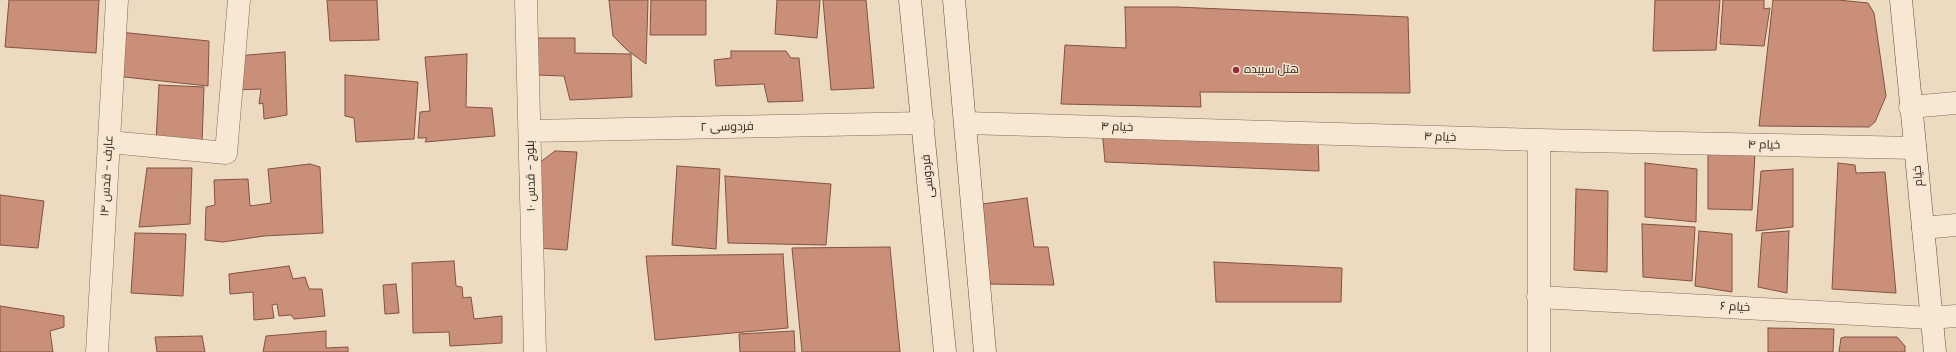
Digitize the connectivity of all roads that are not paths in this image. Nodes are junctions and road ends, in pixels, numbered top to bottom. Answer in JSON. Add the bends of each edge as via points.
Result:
{"nodes":[{"id":1,"x":117,"y":0,"type":"edge"},
{"id":2,"x":239,"y":0,"type":"edge"},
{"id":3,"x":526,"y":0,"type":"edge"},
{"id":4,"x":910,"y":0,"type":"edge"},
{"id":5,"x":954,"y":0,"type":"edge"},
{"id":6,"x":1902,"y":0,"type":"edge"},
{"id":7,"x":1956,"y":103,"type":"edge"},
{"id":8,"x":1910,"y":107,"type":"junction"},
{"id":9,"x":923,"y":123,"type":"junction"},
{"id":10,"x":966,"y":123,"type":"junction"},
{"id":11,"x":530,"y":131,"type":"junction"},
{"id":12,"x":1538,"y":140,"type":"junction"},
{"id":13,"x":109,"y":142,"type":"junction"},
{"id":14,"x":1915,"y":148,"type":"junction"},
{"id":15,"x":1956,"y":225,"type":"edge"},
{"id":16,"x":1923,"y":228,"type":"junction"},
{"id":17,"x":1538,"y":297,"type":"junction"},
{"id":18,"x":1956,"y":316,"type":"edge"},
{"id":19,"x":1931,"y":318,"type":"junction"},
{"id":20,"x":97,"y":352,"type":"edge"},
{"id":21,"x":535,"y":352,"type":"edge"},
{"id":22,"x":945,"y":352,"type":"edge"},
{"id":23,"x":985,"y":352,"type":"edge"},
{"id":24,"x":1539,"y":352,"type":"edge"},
{"id":25,"x":1935,"y":352,"type":"edge"}],
"edges":[{"from":1,"to":13,"type":"street","name":"عارف - قدس ۱۴"},
{"from":2,"to":13,"type":"street","via":[[226,153]]},
{"from":3,"to":11,"type":"street","name":"بلوچ - قدس ۱۰"},
{"from":4,"to":9,"type":"street","name":"فردوسی"},
{"from":5,"to":10,"type":"street"},
{"from":6,"to":8,"type":"street","name":"خیام"},
{"from":7,"to":8,"type":"street"},
{"from":8,"to":14,"type":"street","name":"خیام"},
{"from":9,"to":11,"type":"street","name":"فردوسی ۲"},
{"from":9,"to":22,"type":"street","name":"فردوسی"},
{"from":10,"to":12,"type":"street","name":"خیام ۴"},
{"from":10,"to":23,"type":"street"},
{"from":11,"to":21,"type":"street","name":"بلوچ - قدس ۱۰"},
{"from":12,"to":14,"type":"street","name":"خیام ۴"},
{"from":12,"to":17,"type":"street"},
{"from":13,"to":20,"type":"street","name":"عارف - قدس ۱۴"},
{"from":14,"to":16,"type":"street","name":"خیام"},
{"from":15,"to":16,"type":"street"},
{"from":16,"to":19,"type":"street","name":"خیام"},
{"from":17,"to":19,"type":"street","name":"خیام ۶"},
{"from":17,"to":24,"type":"street"},
{"from":18,"to":19,"type":"street","name":"خیام ۶"},
{"from":19,"to":25,"type":"street","name":"خیام"}]}
